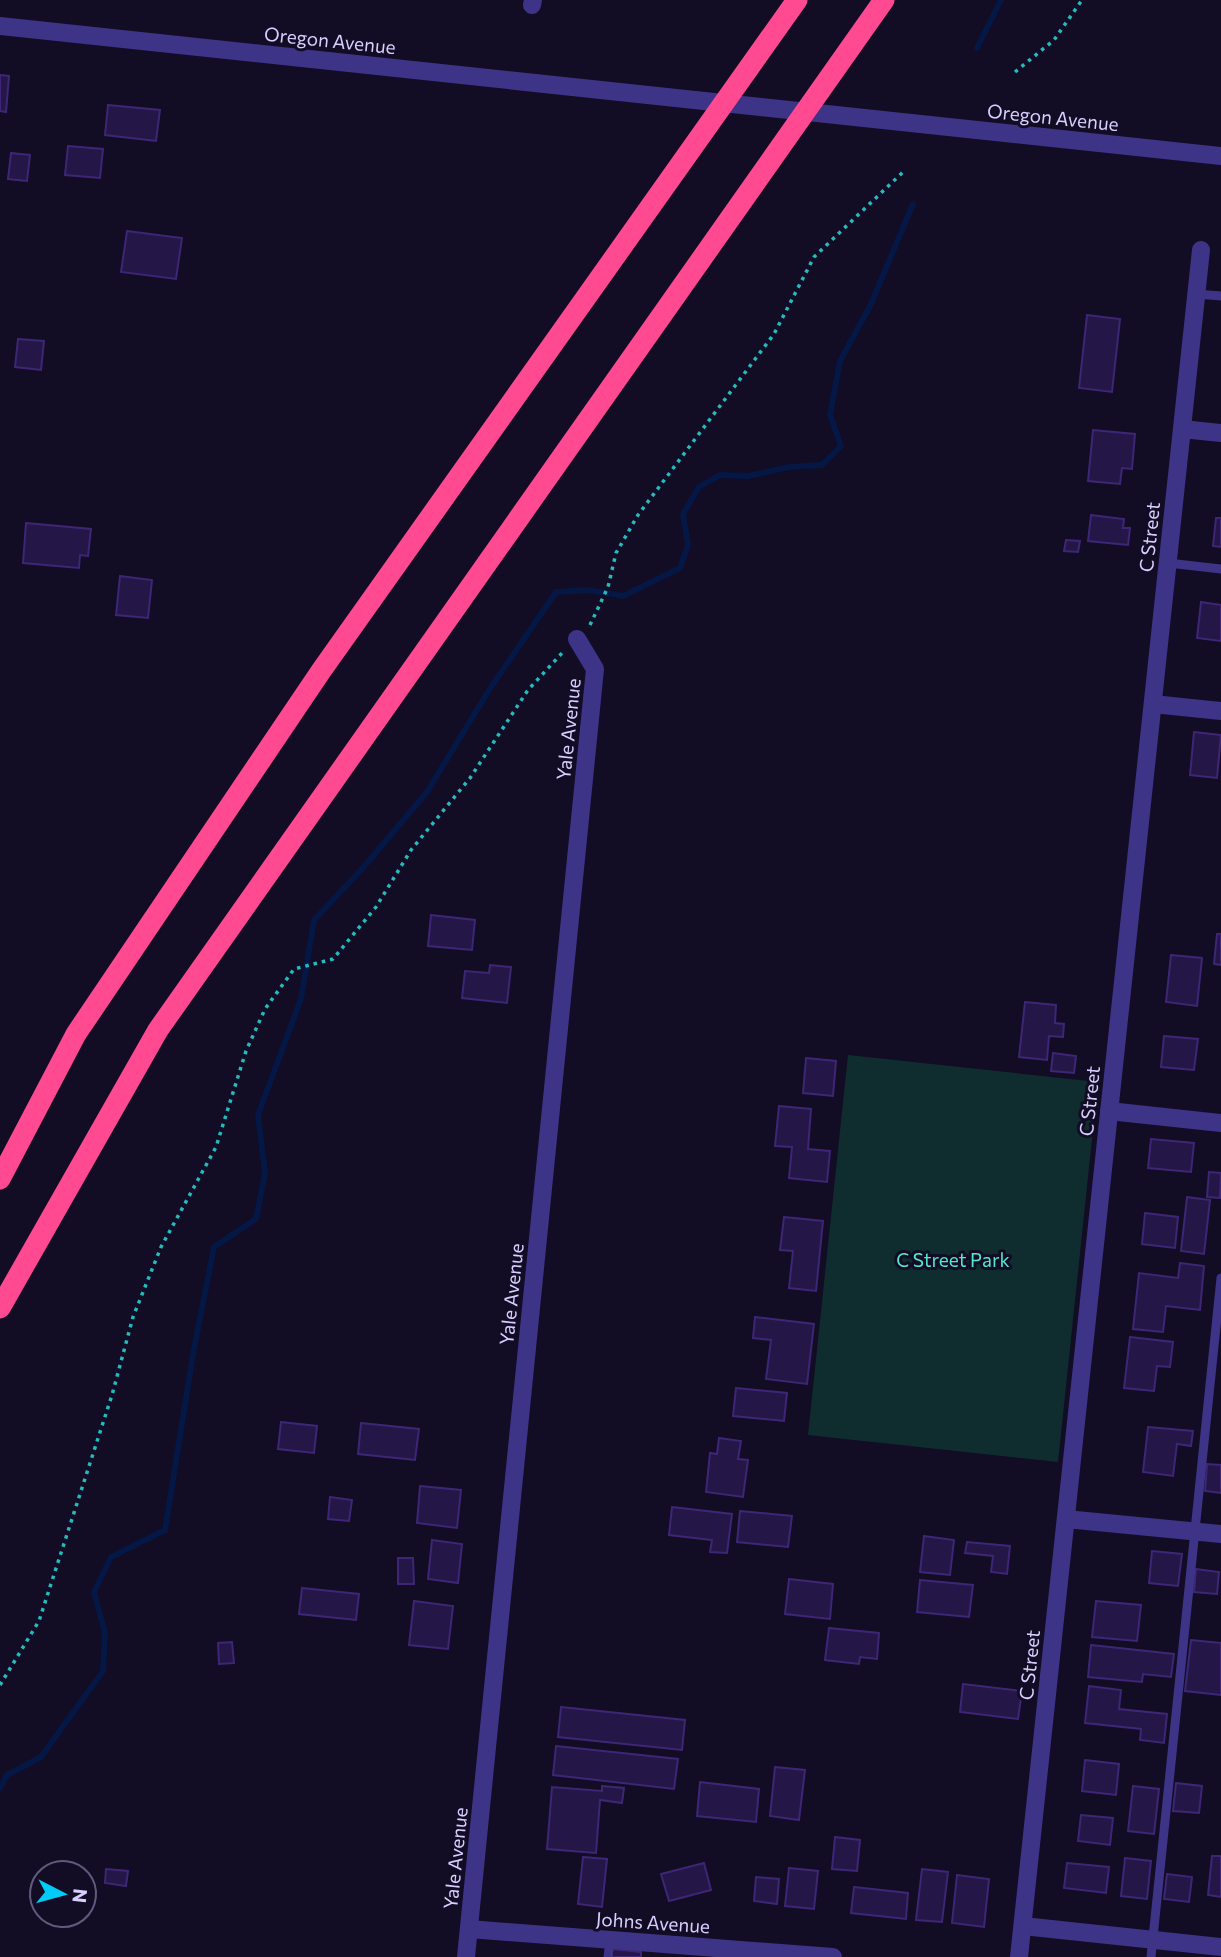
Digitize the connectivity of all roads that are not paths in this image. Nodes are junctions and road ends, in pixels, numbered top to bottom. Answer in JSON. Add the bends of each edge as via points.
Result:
{"nodes":[{"id":1,"x":797,"y":0,"type":"edge"},
{"id":2,"x":884,"y":0,"type":"edge"},
{"id":3,"x":0,"y":26,"type":"edge"},
{"id":4,"x":1221,"y":156,"type":"edge"},
{"id":5,"x":1201,"y":250,"type":"dead end"},
{"id":6,"x":1196,"y":294,"type":"junction"},
{"id":7,"x":1221,"y":296,"type":"edge"},
{"id":8,"x":1182,"y":429,"type":"junction"},
{"id":9,"x":1221,"y":433,"type":"edge"},
{"id":10,"x":1168,"y":563,"type":"junction"},
{"id":11,"x":1221,"y":569,"type":"edge"},
{"id":12,"x":577,"y":639,"type":"road end"},
{"id":13,"x":1153,"y":704,"type":"junction"},
{"id":14,"x":1221,"y":711,"type":"edge"},
{"id":15,"x":1110,"y":1111,"type":"junction"},
{"id":16,"x":1221,"y":1123,"type":"edge"},
{"id":17,"x":0,"y":1180,"type":"edge"},
{"id":18,"x":1221,"y":1279,"type":"edge"},
{"id":19,"x":0,"y":1308,"type":"edge"},
{"id":20,"x":1066,"y":1519,"type":"junction"},
{"id":21,"x":1196,"y":1532,"type":"junction"},
{"id":22,"x":1221,"y":1534,"type":"edge"},
{"id":23,"x":1023,"y":1926,"type":"junction"},
{"id":24,"x":469,"y":1929,"type":"junction"},
{"id":25,"x":1221,"y":1947,"type":"edge"},
{"id":26,"x":609,"y":1948,"type":"edge"},
{"id":27,"x":1152,"y":1948,"type":"edge"},
{"id":28,"x":750,"y":1954,"type":"edge"},
{"id":29,"x":466,"y":1957,"type":"edge"},
{"id":30,"x":833,"y":1957,"type":"edge"},
{"id":31,"x":1020,"y":1957,"type":"edge"}],
"edges":[{"from":1,"to":17,"type":"highway","via":[[321,671],[75,1034]]},
{"from":2,"to":19,"type":"highway","via":[[158,1030]]},
{"from":3,"to":4,"type":"street","name":"Oregon Avenue"},
{"from":5,"to":6,"type":"street","name":"C Street"},
{"from":6,"to":7,"type":"lane"},
{"from":6,"to":8,"type":"street","name":"C Street"},
{"from":8,"to":9,"type":"street"},
{"from":8,"to":10,"type":"street","name":"C Street"},
{"from":10,"to":11,"type":"lane"},
{"from":10,"to":13,"type":"street","name":"C Street"},
{"from":12,"to":24,"type":"street","name":"Yale Avenue","via":[[595,669]]},
{"from":13,"to":14,"type":"street"},
{"from":13,"to":15,"type":"street","name":"C Street"},
{"from":15,"to":16,"type":"street"},
{"from":15,"to":20,"type":"street","name":"C Street"},
{"from":18,"to":21,"type":"lane"},
{"from":20,"to":21,"type":"street"},
{"from":20,"to":23,"type":"street","name":"C Street"},
{"from":21,"to":22,"type":"street"},
{"from":21,"to":27,"type":"lane"},
{"from":23,"to":27,"type":"street"},
{"from":23,"to":31,"type":"street","name":"C Street"},
{"from":24,"to":26,"type":"street","name":"Johns Avenue"},
{"from":24,"to":29,"type":"street","name":"Yale Avenue"},
{"from":25,"to":27,"type":"street"},
{"from":26,"to":28,"type":"street","name":"Johns Avenue"},
{"from":28,"to":30,"type":"street","name":"Johns Avenue"}]}
